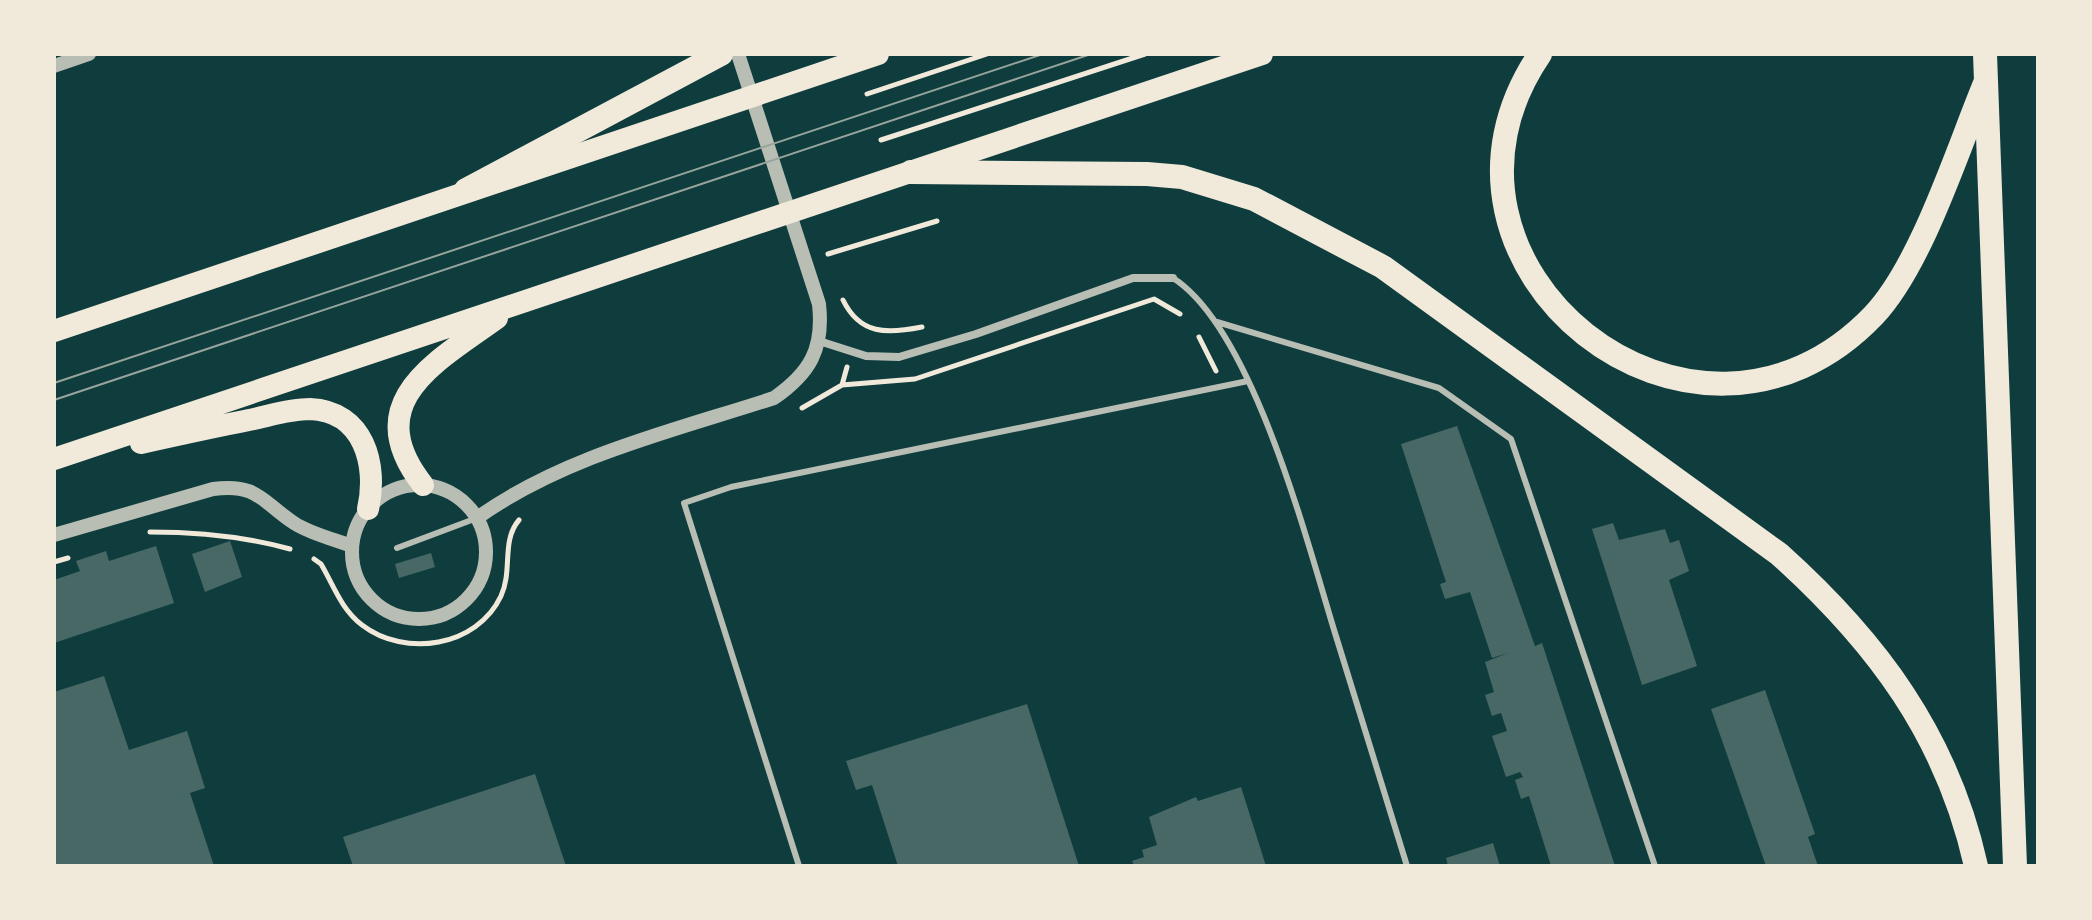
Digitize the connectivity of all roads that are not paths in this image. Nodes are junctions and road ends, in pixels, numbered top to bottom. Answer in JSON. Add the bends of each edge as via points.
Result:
{"nodes":[{"id":1,"x":89,"y":54,"type":"edge"},
{"id":2,"x":721,"y":54,"type":"edge"},
{"id":3,"x":738,"y":54,"type":"edge"},
{"id":4,"x":878,"y":54,"type":"edge"},
{"id":5,"x":1262,"y":54,"type":"edge"},
{"id":6,"x":1540,"y":54,"type":"edge"},
{"id":7,"x":1985,"y":54,"type":"edge"},
{"id":8,"x":54,"y":66,"type":"edge"},
{"id":9,"x":1986,"y":81,"type":"junction"},
{"id":10,"x":911,"y":172,"type":"junction"},
{"id":11,"x":466,"y":190,"type":"junction"},
{"id":12,"x":1173,"y":278,"type":"joint"},
{"id":13,"x":196,"y":284,"type":"junction"},
{"id":14,"x":515,"y":306,"type":"junction"},
{"id":15,"x":54,"y":315,"type":"edge"},
{"id":16,"x":1217,"y":322,"type":"junction"},
{"id":17,"x":54,"y":331,"type":"edge"},
{"id":18,"x":819,"y":341,"type":"junction"},
{"id":19,"x":1248,"y":381,"type":"junction"},
{"id":20,"x":54,"y":460,"type":"edge"},
{"id":21,"x":423,"y":485,"type":"junction"},
{"id":22,"x":368,"y":509,"type":"junction"},
{"id":23,"x":477,"y":518,"type":"junction"},
{"id":24,"x":54,"y":535,"type":"edge"},
{"id":25,"x":352,"y":546,"type":"junction"},
{"id":26,"x":397,"y":548,"type":"dead end"},
{"id":27,"x":799,"y":866,"type":"edge"},
{"id":28,"x":1407,"y":866,"type":"edge"},
{"id":29,"x":1655,"y":866,"type":"edge"},
{"id":30,"x":1976,"y":866,"type":"edge"},
{"id":31,"x":2015,"y":866,"type":"edge"}],
"edges":[{"from":1,"to":8,"type":"street"},
{"from":2,"to":11,"type":"highway"},
{"from":3,"to":18,"type":"street","via":[[819,304]]},
{"from":4,"to":11,"type":"highway"},
{"from":5,"to":10,"type":"highway"},
{"from":6,"to":9,"type":"highway","via":[[1510,114],[1503,162],[1507,213],[1524,259],[1567,321],[1606,352],[1647,373],[1692,383],[1736,382],[1786,371],[1834,348],[1875,313],[1907,268]]},
{"from":7,"to":9,"type":"highway"},
{"from":9,"to":31,"type":"highway"},
{"from":10,"to":14,"type":"highway"},
{"from":10,"to":30,"type":"highway","via":[[1182,177],[1254,199],[1383,267],[1779,554],[1814,585],[1876,655],[1925,728],[1959,802]]},
{"from":11,"to":13,"type":"highway"},
{"from":12,"to":16,"type":"lane","via":[[1190,289]]},
{"from":12,"to":18,"type":"street","via":[[1133,278],[899,357],[866,356]]},
{"from":13,"to":15,"type":"highway"},
{"from":13,"to":17,"type":"highway"},
{"from":14,"to":20,"type":"highway"},
{"from":14,"to":21,"type":"highway","via":[[418,377],[403,402],[399,438],[409,467]]},
{"from":16,"to":19,"type":"lane"},
{"from":16,"to":29,"type":"lane","via":[[1439,388],[1511,439]]},
{"from":18,"to":23,"type":"street","via":[[812,364],[774,398],[562,468]]},
{"from":19,"to":27,"type":"lane","via":[[731,487],[684,503]]},
{"from":19,"to":28,"type":"lane","via":[[1290,488]]},
{"from":20,"to":22,"type":"highway","via":[[312,409],[341,419],[364,441],[373,474]]},
{"from":21,"to":22,"type":"street","via":[[392,491]]},
{"from":21,"to":23,"type":"street","via":[[451,494]]},
{"from":22,"to":25,"type":"street"},
{"from":23,"to":25,"type":"street","via":[[486,550],[480,581],[457,608],[434,618],[403,618],[379,606],[356,575]]},
{"from":23,"to":26,"type":"lane"},
{"from":24,"to":25,"type":"street","via":[[213,489],[239,487],[266,498],[296,524]]}]}
